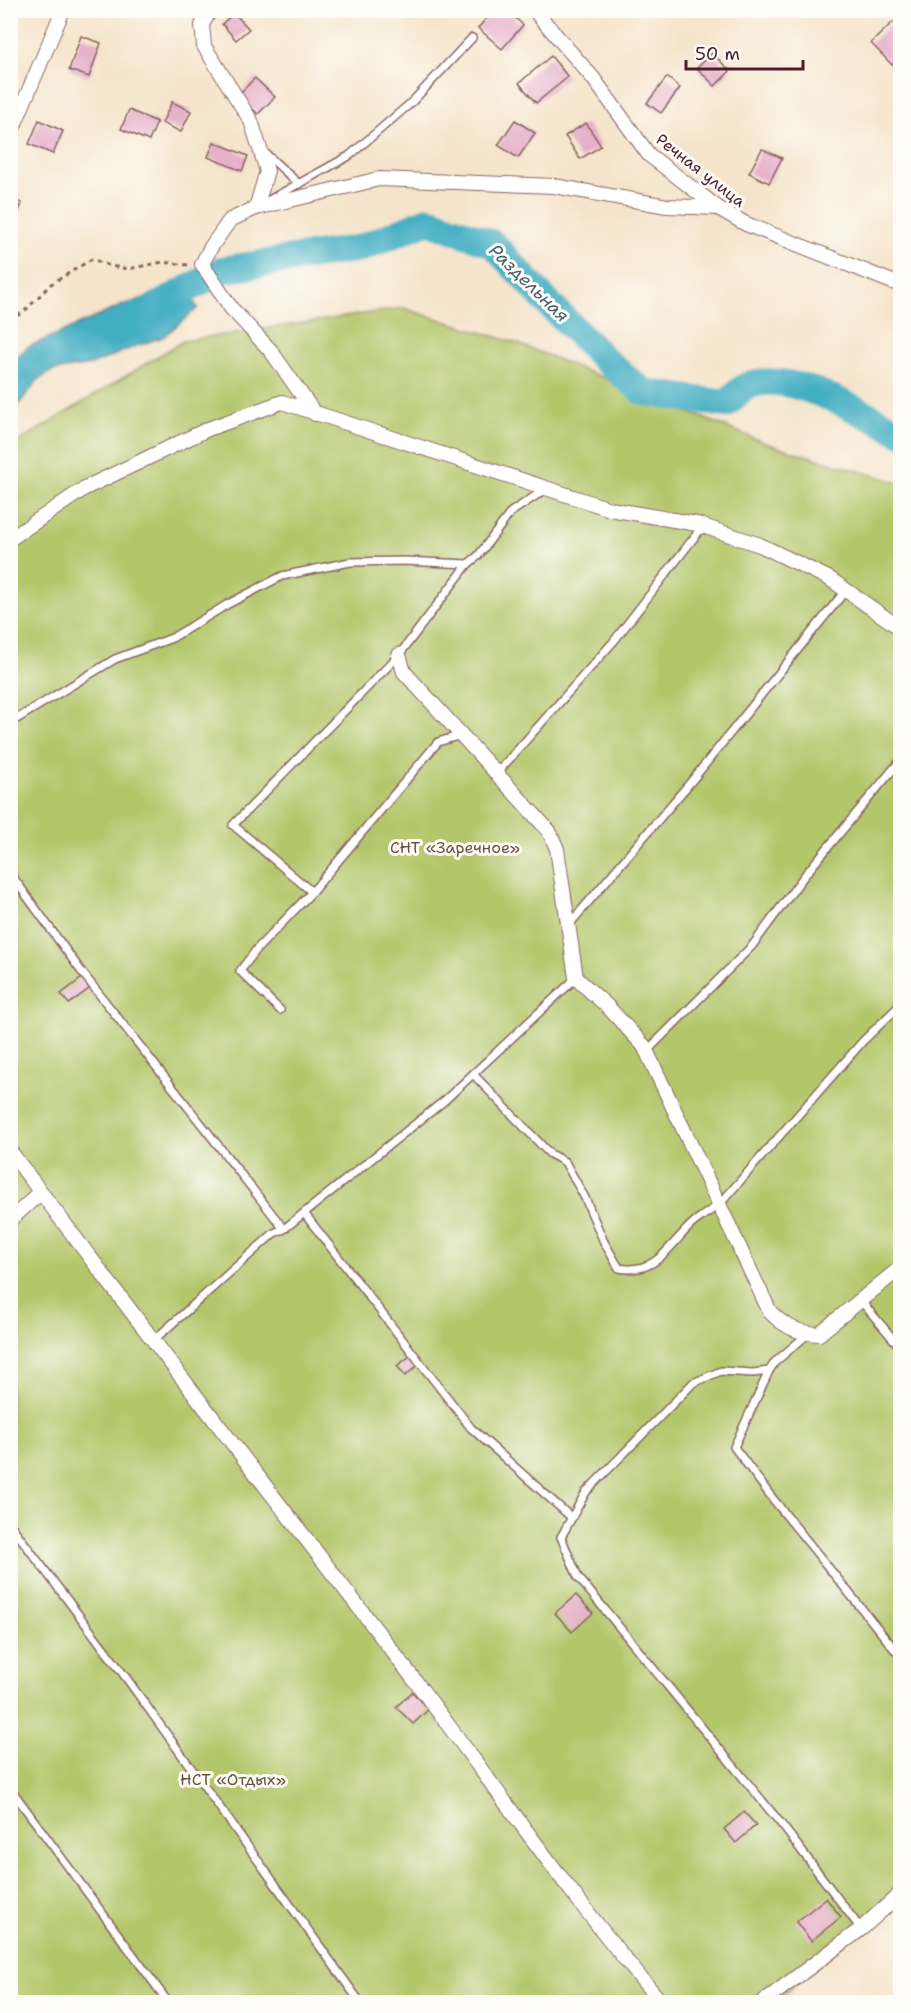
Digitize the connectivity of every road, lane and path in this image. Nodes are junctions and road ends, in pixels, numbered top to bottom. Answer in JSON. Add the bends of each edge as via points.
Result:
{"nodes":[{"id":1,"x":63,"y":10,"type":"edge"},
{"id":2,"x":210,"y":10,"type":"edge"},
{"id":3,"x":534,"y":10,"type":"edge"},
{"id":4,"x":472,"y":38,"type":"dead end"},
{"id":5,"x":10,"y":135,"type":"edge"},
{"id":6,"x":260,"y":148,"type":"junction"},
{"id":7,"x":298,"y":184,"type":"junction"},
{"id":8,"x":256,"y":208,"type":"junction"},
{"id":9,"x":718,"y":208,"type":"junction"},
{"id":10,"x":202,"y":264,"type":"junction"},
{"id":11,"x":900,"y":285,"type":"edge"},
{"id":12,"x":10,"y":321,"type":"edge"},
{"id":13,"x":315,"y":414,"type":"junction"},
{"id":14,"x":546,"y":489,"type":"junction"},
{"id":15,"x":703,"y":526,"type":"junction"},
{"id":16,"x":10,"y":539,"type":"edge"},
{"id":17,"x":468,"y":564,"type":"junction"},
{"id":18,"x":846,"y":590,"type":"junction"},
{"id":19,"x":900,"y":628,"type":"edge"},
{"id":20,"x":399,"y":655,"type":"junction"},
{"id":21,"x":10,"y":723,"type":"edge"},
{"id":22,"x":461,"y":735,"type":"junction"},
{"id":23,"x":900,"y":761,"type":"edge"},
{"id":24,"x":497,"y":773,"type":"junction"},
{"id":25,"x":10,"y":873,"type":"edge"},
{"id":26,"x":312,"y":891,"type":"junction"},
{"id":27,"x":568,"y":926,"type":"junction"},
{"id":28,"x":576,"y":978,"type":"junction"},
{"id":29,"x":900,"y":1005,"type":"edge"},
{"id":30,"x":280,"y":1010,"type":"dead end"},
{"id":31,"x":646,"y":1052,"type":"junction"},
{"id":32,"x":473,"y":1074,"type":"junction"},
{"id":33,"x":10,"y":1151,"type":"edge"},
{"id":34,"x":41,"y":1192,"type":"junction"},
{"id":35,"x":719,"y":1205,"type":"junction"},
{"id":36,"x":304,"y":1214,"type":"junction"},
{"id":37,"x":10,"y":1220,"type":"edge"},
{"id":38,"x":284,"y":1229,"type":"junction"},
{"id":39,"x":900,"y":1268,"type":"edge"},
{"id":40,"x":861,"y":1301,"type":"junction"},
{"id":41,"x":809,"y":1333,"type":"junction"},
{"id":42,"x":154,"y":1340,"type":"junction"},
{"id":43,"x":900,"y":1347,"type":"edge"},
{"id":44,"x":769,"y":1371,"type":"junction"},
{"id":45,"x":572,"y":1518,"type":"junction"},
{"id":46,"x":10,"y":1524,"type":"edge"},
{"id":47,"x":900,"y":1656,"type":"edge"},
{"id":48,"x":10,"y":1788,"type":"edge"},
{"id":49,"x":900,"y":1894,"type":"edge"},
{"id":50,"x":861,"y":1929,"type":"junction"},
{"id":51,"x":168,"y":2002,"type":"edge"},
{"id":52,"x":360,"y":2002,"type":"edge"},
{"id":53,"x":661,"y":2002,"type":"edge"},
{"id":54,"x":763,"y":2002,"type":"edge"}],
"edges":[{"from":1,"to":5,"type":"street"},
{"from":2,"to":6,"type":"street","via":[[202,25],[204,46],[251,121]]},
{"from":3,"to":9,"type":"street","name":"Речная улица","via":[[593,78],[649,155]]},
{"from":4,"to":7,"type":"lane","via":[[412,102],[349,156]]},
{"from":6,"to":7,"type":"lane"},
{"from":6,"to":8,"type":"street","via":[[267,171]]},
{"from":7,"to":8,"type":"lane"},
{"from":8,"to":9,"type":"street","via":[[379,179],[554,186],[667,206]]},
{"from":8,"to":10,"type":"street","via":[[230,220]]},
{"from":9,"to":11,"type":"street","name":"Речная улица","via":[[746,224]]},
{"from":10,"to":12,"type":"path","via":[[163,262],[128,269],[92,259],[51,284]]},
{"from":10,"to":13,"type":"street","via":[[231,308],[271,351]]},
{"from":13,"to":14,"type":"street"},
{"from":13,"to":16,"type":"street","via":[[282,402],[208,429],[85,488]]},
{"from":14,"to":15,"type":"street","via":[[610,509]]},
{"from":14,"to":17,"type":"lane","via":[[511,512]]},
{"from":15,"to":18,"type":"street","via":[[760,545]]},
{"from":15,"to":24,"type":"lane","via":[[614,641]]},
{"from":17,"to":20,"type":"lane"},
{"from":17,"to":21,"type":"lane","via":[[350,562],[282,576],[172,638],[115,659]]},
{"from":18,"to":19,"type":"street"},
{"from":18,"to":27,"type":"lane"},
{"from":20,"to":22,"type":"street","via":[[404,672]]},
{"from":20,"to":26,"type":"lane","via":[[233,825]]},
{"from":22,"to":24,"type":"street"},
{"from":22,"to":26,"type":"lane","via":[[438,742]]},
{"from":23,"to":31,"type":"lane","via":[[804,876],[752,946]]},
{"from":24,"to":27,"type":"street","via":[[549,831],[556,849]]},
{"from":25,"to":38,"type":"lane","via":[[81,971]]},
{"from":26,"to":30,"type":"lane","via":[[240,971]]},
{"from":27,"to":28,"type":"street"},
{"from":28,"to":31,"type":"street","via":[[608,1006]]},
{"from":28,"to":32,"type":"lane"},
{"from":29,"to":35,"type":"lane"},
{"from":31,"to":35,"type":"street"},
{"from":32,"to":35,"type":"lane","via":[[550,1154],[564,1162],[620,1268],[632,1270],[661,1259],[692,1225]]},
{"from":32,"to":36,"type":"lane"},
{"from":33,"to":34,"type":"street"},
{"from":34,"to":37,"type":"street"},
{"from":34,"to":42,"type":"street"},
{"from":35,"to":41,"type":"street","via":[[770,1312],[781,1323]]},
{"from":36,"to":38,"type":"lane"},
{"from":36,"to":45,"type":"lane","via":[[471,1428]]},
{"from":38,"to":42,"type":"lane","via":[[274,1233]]},
{"from":39,"to":40,"type":"street"},
{"from":40,"to":41,"type":"street","via":[[819,1334]]},
{"from":40,"to":43,"type":"lane"},
{"from":41,"to":44,"type":"lane"},
{"from":42,"to":53,"type":"street","via":[[619,1953]]},
{"from":44,"to":45,"type":"lane","via":[[721,1371],[693,1383],[586,1492]]},
{"from":44,"to":47,"type":"lane","via":[[734,1447]]},
{"from":45,"to":50,"type":"lane","via":[[561,1538],[578,1577],[782,1824]]},
{"from":46,"to":52,"type":"lane","via":[[127,1678]]},
{"from":48,"to":51,"type":"lane"},
{"from":49,"to":50,"type":"street"},
{"from":50,"to":54,"type":"street"}]}
